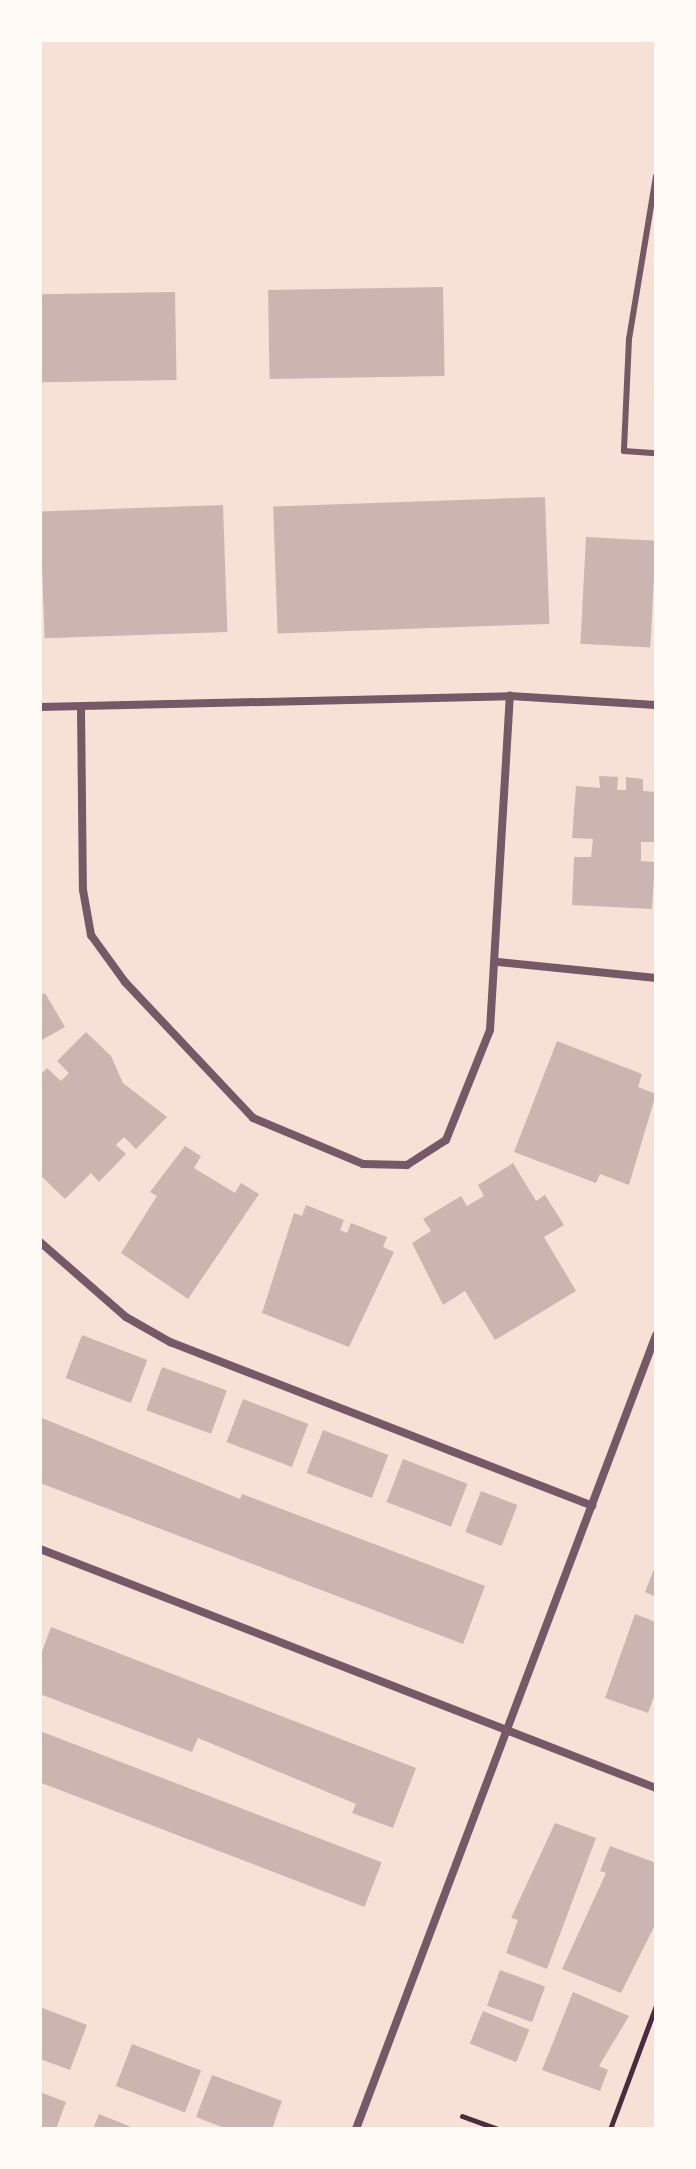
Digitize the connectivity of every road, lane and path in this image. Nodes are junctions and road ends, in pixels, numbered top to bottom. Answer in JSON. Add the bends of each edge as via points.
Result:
{"nodes":[{"id":1,"x":656,"y":176,"type":"edge"},
{"id":2,"x":656,"y":453,"type":"edge"},
{"id":3,"x":510,"y":696,"type":"junction"},
{"id":4,"x":656,"y":705,"type":"edge"},
{"id":5,"x":40,"y":707,"type":"edge"},
{"id":6,"x":81,"y":707,"type":"junction"},
{"id":7,"x":498,"y":962,"type":"junction"},
{"id":8,"x":656,"y":978,"type":"edge"},
{"id":9,"x":40,"y":1242,"type":"edge"},
{"id":10,"x":656,"y":1335,"type":"edge"},
{"id":11,"x":592,"y":1506,"type":"junction"},
{"id":12,"x":40,"y":1549,"type":"edge"},
{"id":13,"x":509,"y":1729,"type":"junction"},
{"id":14,"x":656,"y":1788,"type":"edge"},
{"id":15,"x":656,"y":2005,"type":"edge"},
{"id":16,"x":462,"y":2116,"type":"dead end"},
{"id":17,"x":356,"y":2129,"type":"edge"},
{"id":18,"x":497,"y":2129,"type":"edge"},
{"id":19,"x":610,"y":2129,"type":"edge"}],
"edges":[{"from":1,"to":2,"type":"lane","via":[[629,339],[624,451]]},
{"from":3,"to":4,"type":"street"},
{"from":3,"to":6,"type":"street"},
{"from":3,"to":7,"type":"street"},
{"from":5,"to":6,"type":"street"},
{"from":6,"to":7,"type":"street","via":[[83,890],[91,935],[125,982],[253,1118],[363,1164],[407,1165],[446,1140],[490,1030]]},
{"from":7,"to":8,"type":"street"},
{"from":9,"to":11,"type":"street","via":[[126,1317],[170,1342]]},
{"from":10,"to":11,"type":"street"},
{"from":11,"to":13,"type":"street"},
{"from":12,"to":13,"type":"street"},
{"from":13,"to":14,"type":"street"},
{"from":13,"to":17,"type":"street"},
{"from":15,"to":19,"type":"path"},
{"from":16,"to":18,"type":"path"}]}
